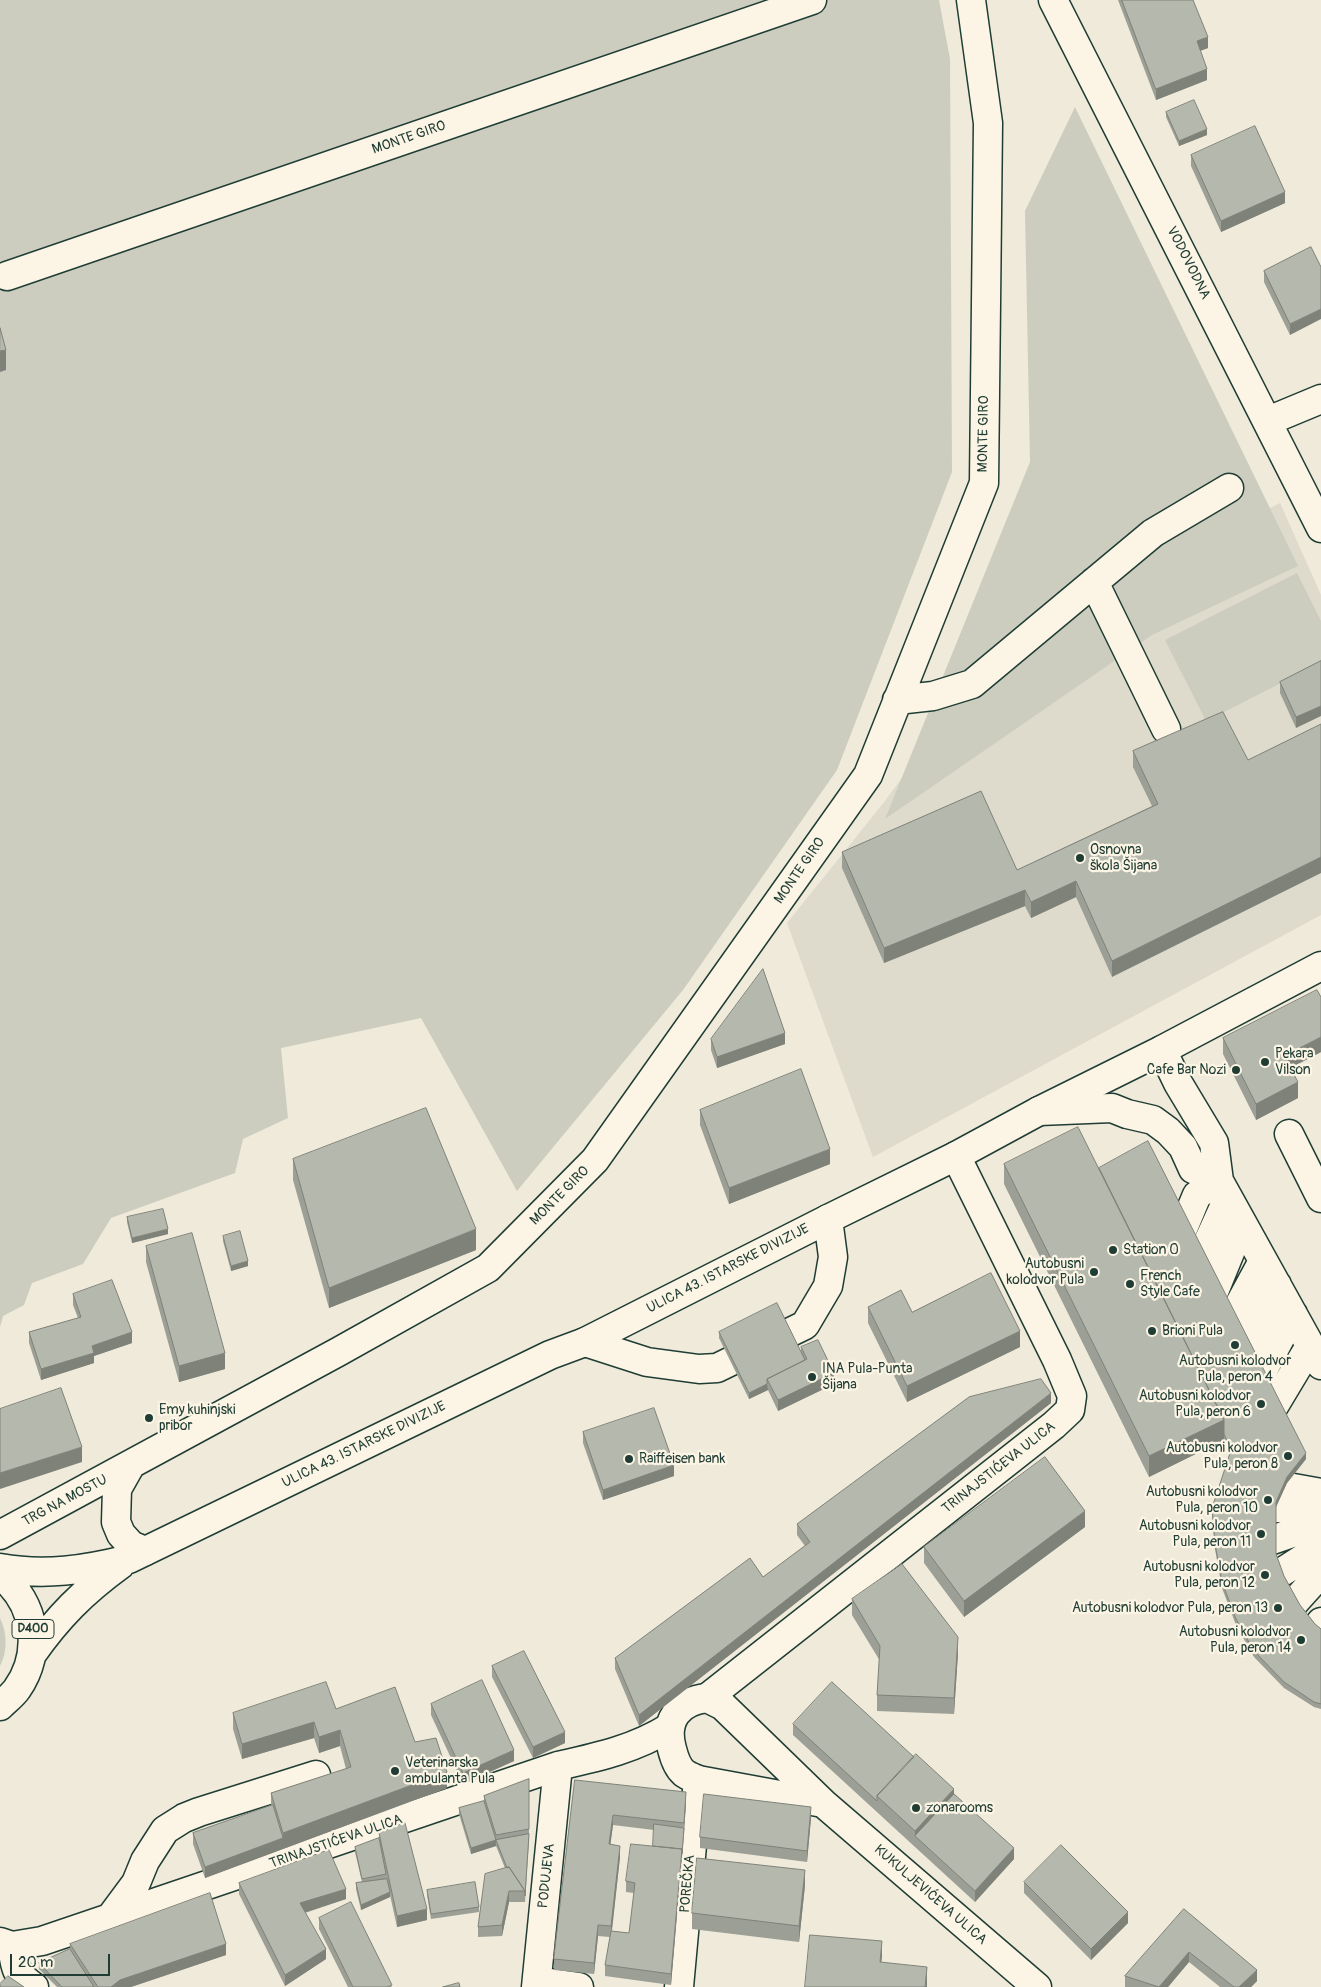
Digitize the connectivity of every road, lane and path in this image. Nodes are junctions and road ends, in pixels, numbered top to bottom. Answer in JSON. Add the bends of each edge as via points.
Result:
{"nodes":[{"id":1,"x":812,"y":0,"type":"edge"},
{"id":2,"x":970,"y":0,"type":"edge"},
{"id":3,"x":1053,"y":0,"type":"edge"},
{"id":4,"x":7,"y":276,"type":"dead end"},
{"id":5,"x":1321,"y":399,"type":"edge"},
{"id":6,"x":1268,"y":421,"type":"junction"},
{"id":7,"x":1228,"y":488,"type":"dead end"},
{"id":8,"x":1321,"y":528,"type":"edge"},
{"id":9,"x":1094,"y":582,"type":"junction"},
{"id":10,"x":897,"y":700,"type":"junction"},
{"id":11,"x":1166,"y":729,"type":"dead end"},
{"id":12,"x":1321,"y":966,"type":"edge"},
{"id":13,"x":1162,"y":1050,"type":"junction"},
{"id":14,"x":1039,"y":1111,"type":"junction"},
{"id":15,"x":1289,"y":1134,"type":"dead end"},
{"id":16,"x":956,"y":1156,"type":"junction"},
{"id":17,"x":1223,"y":1190,"type":"junction"},
{"id":18,"x":1321,"y":1198,"type":"edge"},
{"id":19,"x":828,"y":1219,"type":"junction"},
{"id":20,"x":1242,"y":1223,"type":"junction"},
{"id":21,"x":1177,"y":1243,"type":"edge"},
{"id":22,"x":1263,"y":1261,"type":"junction"},
{"id":23,"x":1193,"y":1275,"type":"edge"},
{"id":24,"x":1277,"y":1286,"type":"junction"},
{"id":25,"x":1209,"y":1304,"type":"edge"},
{"id":26,"x":1293,"y":1314,"type":"junction"},
{"id":27,"x":1224,"y":1333,"type":"edge"},
{"id":28,"x":585,"y":1342,"type":"junction"},
{"id":29,"x":1316,"y":1356,"type":"edge"},
{"id":30,"x":1240,"y":1360,"type":"edge"},
{"id":31,"x":1253,"y":1389,"type":"edge"},
{"id":32,"x":1265,"y":1421,"type":"edge"},
{"id":33,"x":1282,"y":1460,"type":"edge"},
{"id":34,"x":130,"y":1466,"type":"junction"},
{"id":35,"x":1321,"y":1478,"type":"edge"},
{"id":36,"x":1321,"y":1493,"type":"edge"},
{"id":37,"x":1321,"y":1510,"type":"edge"},
{"id":38,"x":1321,"y":1523,"type":"edge"},
{"id":39,"x":0,"y":1535,"type":"edge"},
{"id":40,"x":1321,"y":1547,"type":"edge"},
{"id":41,"x":1249,"y":1548,"type":"edge"},
{"id":42,"x":137,"y":1555,"type":"junction"},
{"id":43,"x":0,"y":1568,"type":"edge"},
{"id":44,"x":1321,"y":1573,"type":"edge"},
{"id":45,"x":0,"y":1574,"type":"edge"},
{"id":46,"x":1257,"y":1588,"type":"edge"},
{"id":47,"x":1321,"y":1622,"type":"edge"},
{"id":48,"x":1273,"y":1626,"type":"edge"},
{"id":49,"x":1298,"y":1653,"type":"edge"},
{"id":50,"x":32,"y":1654,"type":"junction"},
{"id":51,"x":8,"y":1698,"type":"edge"},
{"id":52,"x":707,"y":1698,"type":"junction"},
{"id":53,"x":0,"y":1723,"type":"edge"},
{"id":54,"x":670,"y":1727,"type":"junction"},
{"id":55,"x":558,"y":1766,"type":"junction"},
{"id":56,"x":316,"y":1775,"type":"dead end"},
{"id":57,"x":698,"y":1780,"type":"junction"},
{"id":58,"x":823,"y":1803,"type":"junction"},
{"id":59,"x":110,"y":1918,"type":"junction"},
{"id":60,"x":6,"y":1944,"type":"edge"},
{"id":61,"x":537,"y":1984,"type":"edge"},
{"id":62,"x":34,"y":1987,"type":"edge"},
{"id":63,"x":579,"y":1987,"type":"edge"},
{"id":64,"x":679,"y":1987,"type":"edge"},
{"id":65,"x":1037,"y":1987,"type":"edge"}],
"edges":[{"from":1,"to":4,"type":"street","name":"MONTE GIRO"},
{"from":2,"to":10,"type":"street","name":"MONTE GIRO","via":[[988,122],[984,483]]},
{"from":3,"to":6,"type":"street","name":"VODOVODNA"},
{"from":5,"to":6,"type":"street"},
{"from":6,"to":8,"type":"street","name":"VODOVODNA"},
{"from":7,"to":9,"type":"street","via":[[1153,533]]},
{"from":9,"to":10,"type":"street","via":[[972,684],[933,696]]},
{"from":9,"to":11,"type":"street"},
{"from":10,"to":34,"type":"street","name":"MONTE GIRO","via":[[868,775],[595,1160],[488,1268]]},
{"from":12,"to":13,"type":"street","name":"ULICA 43. ISTARSKE DIVIZIJE"},
{"from":13,"to":14,"type":"street","name":"ULICA 43. ISTARSKE DIVIZIJE"},
{"from":13,"to":17,"type":"street","via":[[1214,1143]]},
{"from":14,"to":16,"type":"street","name":"ULICA 43. ISTARSKE DIVIZIJE"},
{"from":14,"to":17,"type":"street","via":[[1112,1108],[1153,1120],[1183,1147],[1193,1169]]},
{"from":15,"to":18,"type":"street"},
{"from":16,"to":19,"type":"street","name":"ULICA 43. ISTARSKE DIVIZIJE"},
{"from":16,"to":52,"type":"street","name":"TRINAJSTIĆEVA ULICA","via":[[1057,1360],[1072,1396],[1070,1410]]},
{"from":17,"to":20,"type":"street"},
{"from":17,"to":21,"type":"street","via":[[1197,1195]]},
{"from":17,"to":23,"type":"street"},
{"from":19,"to":28,"type":"street","name":"ULICA 43. ISTARSKE DIVIZIJE"},
{"from":19,"to":28,"type":"street","via":[[833,1257],[828,1286],[804,1325],[717,1368],[699,1369],[647,1362]]},
{"from":20,"to":22,"type":"street"},
{"from":20,"to":25,"type":"street"},
{"from":22,"to":24,"type":"street"},
{"from":22,"to":27,"type":"street"},
{"from":24,"to":26,"type":"street"},
{"from":24,"to":30,"type":"street"},
{"from":26,"to":29,"type":"street"},
{"from":26,"to":31,"type":"street"},
{"from":28,"to":42,"type":"street","name":"ULICA 43. ISTARSKE DIVIZIJE","via":[[550,1355]]},
{"from":29,"to":32,"type":"street"},
{"from":33,"to":35,"type":"street"},
{"from":34,"to":39,"type":"street","name":"TRG NA MOSTU"},
{"from":34,"to":42,"type":"street","via":[[117,1490],[116,1522],[120,1534]]},
{"from":36,"to":37,"type":"street","via":[[1257,1494]]},
{"from":38,"to":41,"type":"street"},
{"from":40,"to":46,"type":"street"},
{"from":42,"to":43,"type":"street","name":"ULICA 43. ISTARSKE DIVIZIJE","via":[[91,1568],[23,1572]]},
{"from":42,"to":50,"type":"street","name":"ULICA 43. ISTARSKE DIVIZIJE","via":[[93,1585],[70,1606]]},
{"from":44,"to":48,"type":"street"},
{"from":45,"to":50,"type":"street","number":"D400","via":[[25,1603],[33,1628]]},
{"from":47,"to":49,"type":"street"},
{"from":50,"to":51,"type":"street","number":"D400","via":[[26,1673]]},
{"from":51,"to":53,"type":"street"},
{"from":52,"to":54,"type":"street","via":[[694,1700],[677,1711]]},
{"from":52,"to":58,"type":"street","name":"KUKULJEVIĆEVA ULICA","via":[[723,1706]]},
{"from":54,"to":55,"type":"street","name":"TRINAJSTIĆEVA ULICA","via":[[650,1739],[606,1756]]},
{"from":54,"to":57,"type":"street","via":[[674,1757],[684,1773]]},
{"from":55,"to":59,"type":"street","name":"TRINAJSTIĆEVA ULICA"},
{"from":55,"to":61,"type":"street","name":"PODUJEVA"},
{"from":56,"to":59,"type":"street","via":[[199,1812],[165,1830],[145,1860],[136,1883]]},
{"from":57,"to":58,"type":"street"},
{"from":57,"to":64,"type":"street","name":"POREČKA"},
{"from":58,"to":65,"type":"street","name":"KUKULJEVIĆEVA ULICA"},
{"from":59,"to":60,"type":"street","name":"TRINAJSTIĆEVA ULICA","via":[[42,1941]]},
{"from":60,"to":62,"type":"street","via":[[20,1976]]},
{"from":61,"to":63,"type":"street"}]}
